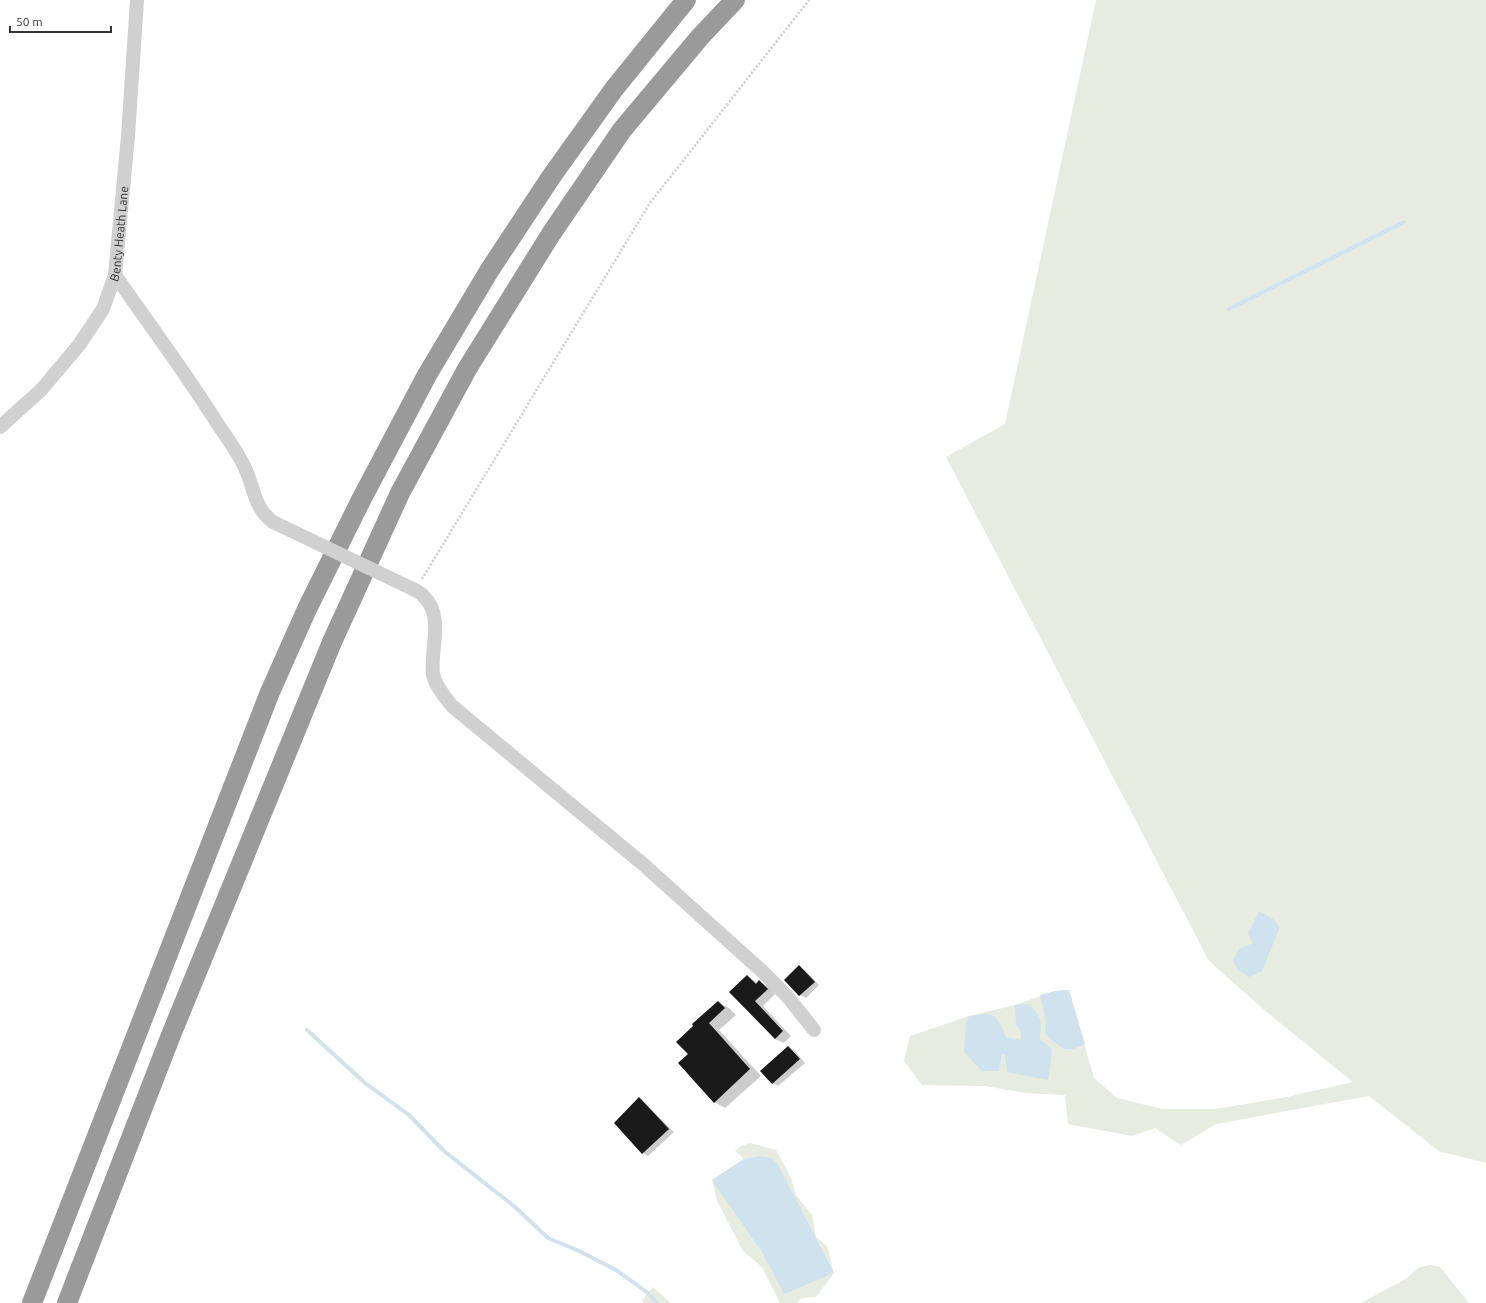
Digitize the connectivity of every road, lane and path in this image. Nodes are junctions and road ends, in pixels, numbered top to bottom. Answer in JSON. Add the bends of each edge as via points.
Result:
{"nodes":[{"id":1,"x":136,"y":0,"type":"edge"},
{"id":2,"x":686,"y":0,"type":"edge"},
{"id":3,"x":735,"y":0,"type":"edge"},
{"id":4,"x":809,"y":0,"type":"edge"},
{"id":5,"x":115,"y":275,"type":"junction"},
{"id":6,"x":0,"y":427,"type":"edge"},
{"id":7,"x":416,"y":590,"type":"junction"},
{"id":8,"x":814,"y":1030,"type":"dead end"},
{"id":9,"x":32,"y":1303,"type":"edge"},
{"id":10,"x":67,"y":1303,"type":"edge"}],
"edges":[{"from":1,"to":5,"type":"street","name":"Benty Heath Lane","via":[[128,136]]},
{"from":2,"to":9,"type":"highway","via":[[614,89],[551,177],[489,271],[427,375],[361,500],[307,608],[270,692]]},
{"from":3,"to":10,"type":"highway","via":[[700,37],[622,130],[551,234],[468,369],[400,493],[326,656],[171,1035]]},
{"from":4,"to":7,"type":"path","via":[[650,203]]},
{"from":5,"to":6,"type":"street","name":"Benty Heath Lane","via":[[103,309],[79,346],[41,390]]},
{"from":5,"to":7,"type":"street","bridge":true,"via":[[204,401],[243,464],[264,516]]},
{"from":7,"to":8,"type":"street","via":[[426,598],[433,611],[434,676],[440,690],[452,706],[644,865],[763,972]]}]}
